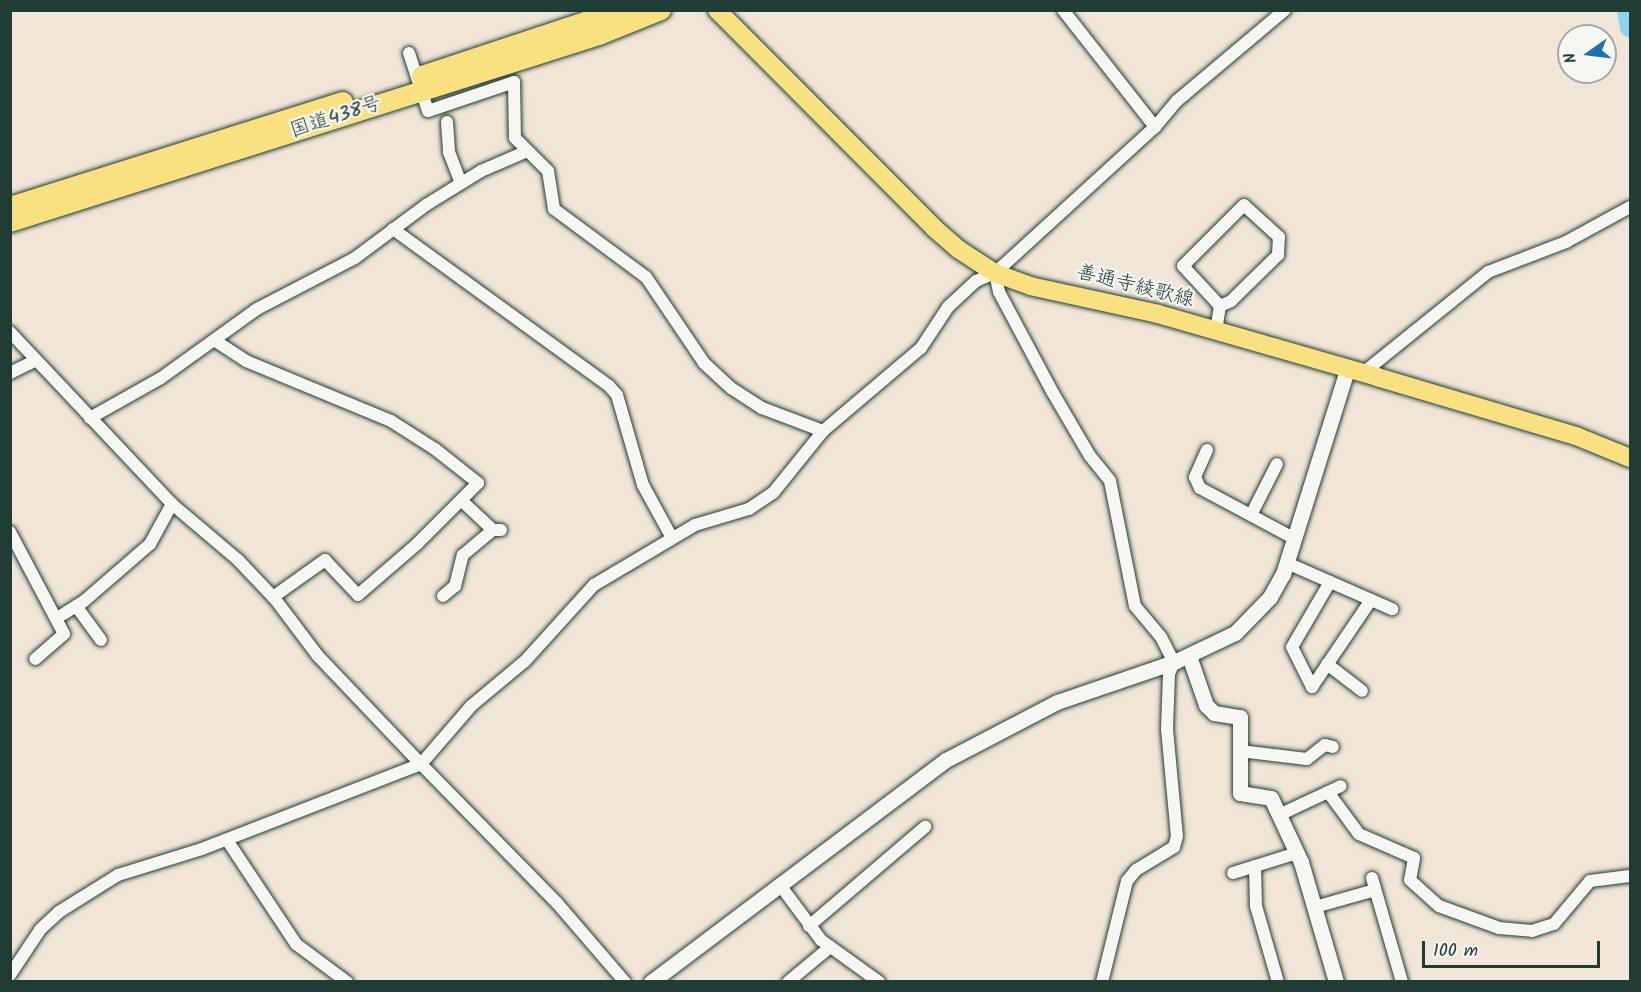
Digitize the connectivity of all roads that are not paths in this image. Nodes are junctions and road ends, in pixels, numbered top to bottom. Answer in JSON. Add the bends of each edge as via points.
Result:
{"nodes":[{"id":1,"x":621,"y":10,"type":"edge"},
{"id":2,"x":660,"y":10,"type":"edge"},
{"id":3,"x":717,"y":10,"type":"edge"},
{"id":4,"x":1063,"y":10,"type":"edge"},
{"id":5,"x":1285,"y":10,"type":"edge"},
{"id":6,"x":409,"y":53,"type":"dead end"},
{"id":7,"x":419,"y":85,"type":"junction"},
{"id":8,"x":447,"y":122,"type":"dead end"},
{"id":9,"x":1155,"y":127,"type":"junction"},
{"id":10,"x":525,"y":152,"type":"junction"},
{"id":11,"x":461,"y":183,"type":"junction"},
{"id":12,"x":10,"y":207,"type":"edge"},
{"id":13,"x":1630,"y":207,"type":"edge"},
{"id":14,"x":10,"y":222,"type":"edge"},
{"id":15,"x":393,"y":229,"type":"junction"},
{"id":16,"x":995,"y":273,"type":"junction"},
{"id":17,"x":1220,"y":306,"type":"junction"},
{"id":18,"x":1216,"y":331,"type":"junction"},
{"id":19,"x":10,"y":332,"type":"edge"},
{"id":20,"x":214,"y":340,"type":"junction"},
{"id":21,"x":35,"y":361,"type":"junction"},
{"id":22,"x":1355,"y":372,"type":"junction"},
{"id":23,"x":10,"y":373,"type":"edge"},
{"id":24,"x":90,"y":418,"type":"junction"},
{"id":25,"x":823,"y":431,"type":"junction"},
{"id":26,"x":1207,"y":450,"type":"dead end"},
{"id":27,"x":1630,"y":458,"type":"edge"},
{"id":28,"x":1276,"y":464,"type":"dead end"},
{"id":29,"x":461,"y":500,"type":"junction"},
{"id":30,"x":172,"y":504,"type":"junction"},
{"id":31,"x":1251,"y":515,"type":"junction"},
{"id":32,"x":10,"y":532,"type":"edge"},
{"id":33,"x":672,"y":538,"type":"junction"},
{"id":34,"x":1295,"y":539,"type":"junction"},
{"id":35,"x":1287,"y":563,"type":"junction"},
{"id":36,"x":1330,"y":582,"type":"junction"},
{"id":37,"x":443,"y":596,"type":"dead end"},
{"id":38,"x":273,"y":597,"type":"junction"},
{"id":39,"x":1371,"y":600,"type":"junction"},
{"id":40,"x":76,"y":606,"type":"junction"},
{"id":41,"x":1392,"y":609,"type":"dead end"},
{"id":42,"x":57,"y":618,"type":"junction"},
{"id":43,"x":101,"y":640,"type":"dead end"},
{"id":44,"x":35,"y":659,"type":"dead end"},
{"id":45,"x":1181,"y":659,"type":"junction"},
{"id":46,"x":1327,"y":664,"type":"junction"},
{"id":47,"x":1362,"y":691,"type":"dead end"},
{"id":48,"x":1333,"y":747,"type":"dead end"},
{"id":49,"x":1240,"y":751,"type":"junction"},
{"id":50,"x":421,"y":764,"type":"junction"},
{"id":51,"x":1341,"y":786,"type":"dead end"},
{"id":52,"x":1328,"y":792,"type":"junction"},
{"id":53,"x":1279,"y":815,"type":"junction"},
{"id":54,"x":926,"y":827,"type":"dead end"},
{"id":55,"x":227,"y":840,"type":"junction"},
{"id":56,"x":1297,"y":853,"type":"junction"},
{"id":57,"x":1255,"y":866,"type":"junction"},
{"id":58,"x":1233,"y":873,"type":"dead end"},
{"id":59,"x":1630,"y":876,"type":"edge"},
{"id":60,"x":780,"y":885,"type":"junction"},
{"id":61,"x":1315,"y":907,"type":"junction"},
{"id":62,"x":809,"y":926,"type":"junction"},
{"id":63,"x":830,"y":947,"type":"junction"},
{"id":64,"x":10,"y":975,"type":"edge"},
{"id":65,"x":875,"y":980,"type":"edge"},
{"id":66,"x":347,"y":981,"type":"edge"},
{"id":67,"x":625,"y":981,"type":"edge"},
{"id":68,"x":651,"y":981,"type":"edge"},
{"id":69,"x":788,"y":981,"type":"edge"},
{"id":70,"x":1101,"y":981,"type":"edge"},
{"id":71,"x":1278,"y":981,"type":"edge"},
{"id":72,"x":1336,"y":981,"type":"edge"},
{"id":73,"x":1402,"y":981,"type":"edge"}],
"edges":[{"from":1,"to":7,"type":"highway","name":"国道438号"},
{"from":2,"to":7,"type":"highway","name":"国道438号","via":[[599,35]]},
{"from":3,"to":16,"type":"main road","name":"善通寺綾歌線","via":[[934,228]]},
{"from":4,"to":9,"type":"street"},
{"from":5,"to":9,"type":"street","via":[[1178,100]]},
{"from":6,"to":7,"type":"street"},
{"from":7,"to":10,"type":"street","via":[[428,111],[514,82],[515,138]]},
{"from":7,"to":12,"type":"highway","name":"国道438号"},
{"from":7,"to":14,"type":"highway","name":"国道438号"},
{"from":8,"to":11,"type":"street","via":[[449,152]]},
{"from":9,"to":16,"type":"street"},
{"from":10,"to":11,"type":"street"},
{"from":10,"to":25,"type":"street","via":[[548,171],[554,209],[646,278],[704,363],[731,388],[762,408]]},
{"from":11,"to":15,"type":"street"},
{"from":13,"to":22,"type":"street","via":[[1566,242],[1488,272]]},
{"from":15,"to":20,"type":"street","via":[[355,258],[257,309]]},
{"from":15,"to":33,"type":"street","via":[[609,386],[617,395],[643,485]]},
{"from":16,"to":18,"type":"main road","name":"善通寺綾歌線","via":[[1030,286]]},
{"from":16,"to":25,"type":"street","via":[[976,281],[948,307],[921,348]]},
{"from":16,"to":45,"type":"street","via":[[999,292],[1053,393],[1090,456],[1110,481],[1135,606]]},
{"from":17,"to":17,"type":"street","via":[[1231,301],[1278,255],[1279,237],[1245,205],[1183,266]]},
{"from":17,"to":18,"type":"street"},
{"from":18,"to":22,"type":"main road","name":"善通寺綾歌線"},
{"from":19,"to":21,"type":"street"},
{"from":20,"to":24,"type":"street","via":[[161,378]]},
{"from":20,"to":29,"type":"street","via":[[246,361],[391,421],[435,448],[478,483]]},
{"from":21,"to":23,"type":"street"},
{"from":21,"to":24,"type":"street"},
{"from":22,"to":27,"type":"main road","name":"善通寺綾歌線","via":[[1576,436]]},
{"from":22,"to":34,"type":"street"},
{"from":24,"to":30,"type":"street"},
{"from":25,"to":33,"type":"street","via":[[787,479],[760,504],[695,525]]},
{"from":26,"to":31,"type":"street","via":[[1195,477],[1200,488]]},
{"from":28,"to":31,"type":"street"},
{"from":29,"to":37,"type":"street","via":[[497,530],[463,555],[455,586]]},
{"from":29,"to":38,"type":"street","via":[[358,595],[325,560]]},
{"from":30,"to":38,"type":"street","via":[[238,560]]},
{"from":30,"to":40,"type":"street","via":[[150,544]]},
{"from":31,"to":34,"type":"street"},
{"from":32,"to":42,"type":"street"},
{"from":33,"to":50,"type":"street","via":[[615,570],[576,601],[525,660],[471,706]]},
{"from":34,"to":35,"type":"street"},
{"from":35,"to":36,"type":"street"},
{"from":35,"to":45,"type":"street","via":[[1270,597],[1253,617],[1235,633]]},
{"from":36,"to":39,"type":"street"},
{"from":36,"to":46,"type":"street","via":[[1292,646],[1312,687]]},
{"from":38,"to":50,"type":"street","via":[[318,656]]},
{"from":39,"to":41,"type":"street"},
{"from":39,"to":46,"type":"street"},
{"from":40,"to":42,"type":"street"},
{"from":40,"to":43,"type":"street"},
{"from":42,"to":44,"type":"street","via":[[64,634]]},
{"from":45,"to":49,"type":"street","via":[[1214,713],[1240,717]]},
{"from":45,"to":60,"type":"street","via":[[1057,702],[945,760]]},
{"from":45,"to":70,"type":"street","via":[[1169,674],[1167,729],[1177,836],[1174,847],[1136,870],[1127,881],[1108,948],[1107,971]]},
{"from":46,"to":47,"type":"street"},
{"from":48,"to":49,"type":"street","via":[[1325,745],[1306,759]]},
{"from":49,"to":53,"type":"street","via":[[1240,793],[1271,798]]},
{"from":50,"to":55,"type":"street"},
{"from":50,"to":67,"type":"street","via":[[530,874]]},
{"from":51,"to":52,"type":"street"},
{"from":52,"to":53,"type":"street"},
{"from":52,"to":59,"type":"street","via":[[1359,834],[1414,858],[1410,880],[1454,918],[1506,934],[1554,924],[1590,881],[1607,883]]},
{"from":53,"to":56,"type":"street"},
{"from":54,"to":62,"type":"street"},
{"from":55,"to":64,"type":"street","via":[[138,867],[93,891],[40,930]]},
{"from":55,"to":66,"type":"street","via":[[296,944]]},
{"from":56,"to":57,"type":"street"},
{"from":56,"to":61,"type":"street"},
{"from":57,"to":58,"type":"street"},
{"from":57,"to":71,"type":"street","via":[[1256,906]]},
{"from":60,"to":62,"type":"street"},
{"from":60,"to":68,"type":"street"},
{"from":61,"to":72,"type":"street"},
{"from":61,"to":73,"type":"street","via":[[1374,884]]},
{"from":62,"to":63,"type":"street"},
{"from":63,"to":65,"type":"street"},
{"from":63,"to":69,"type":"street"}]}
